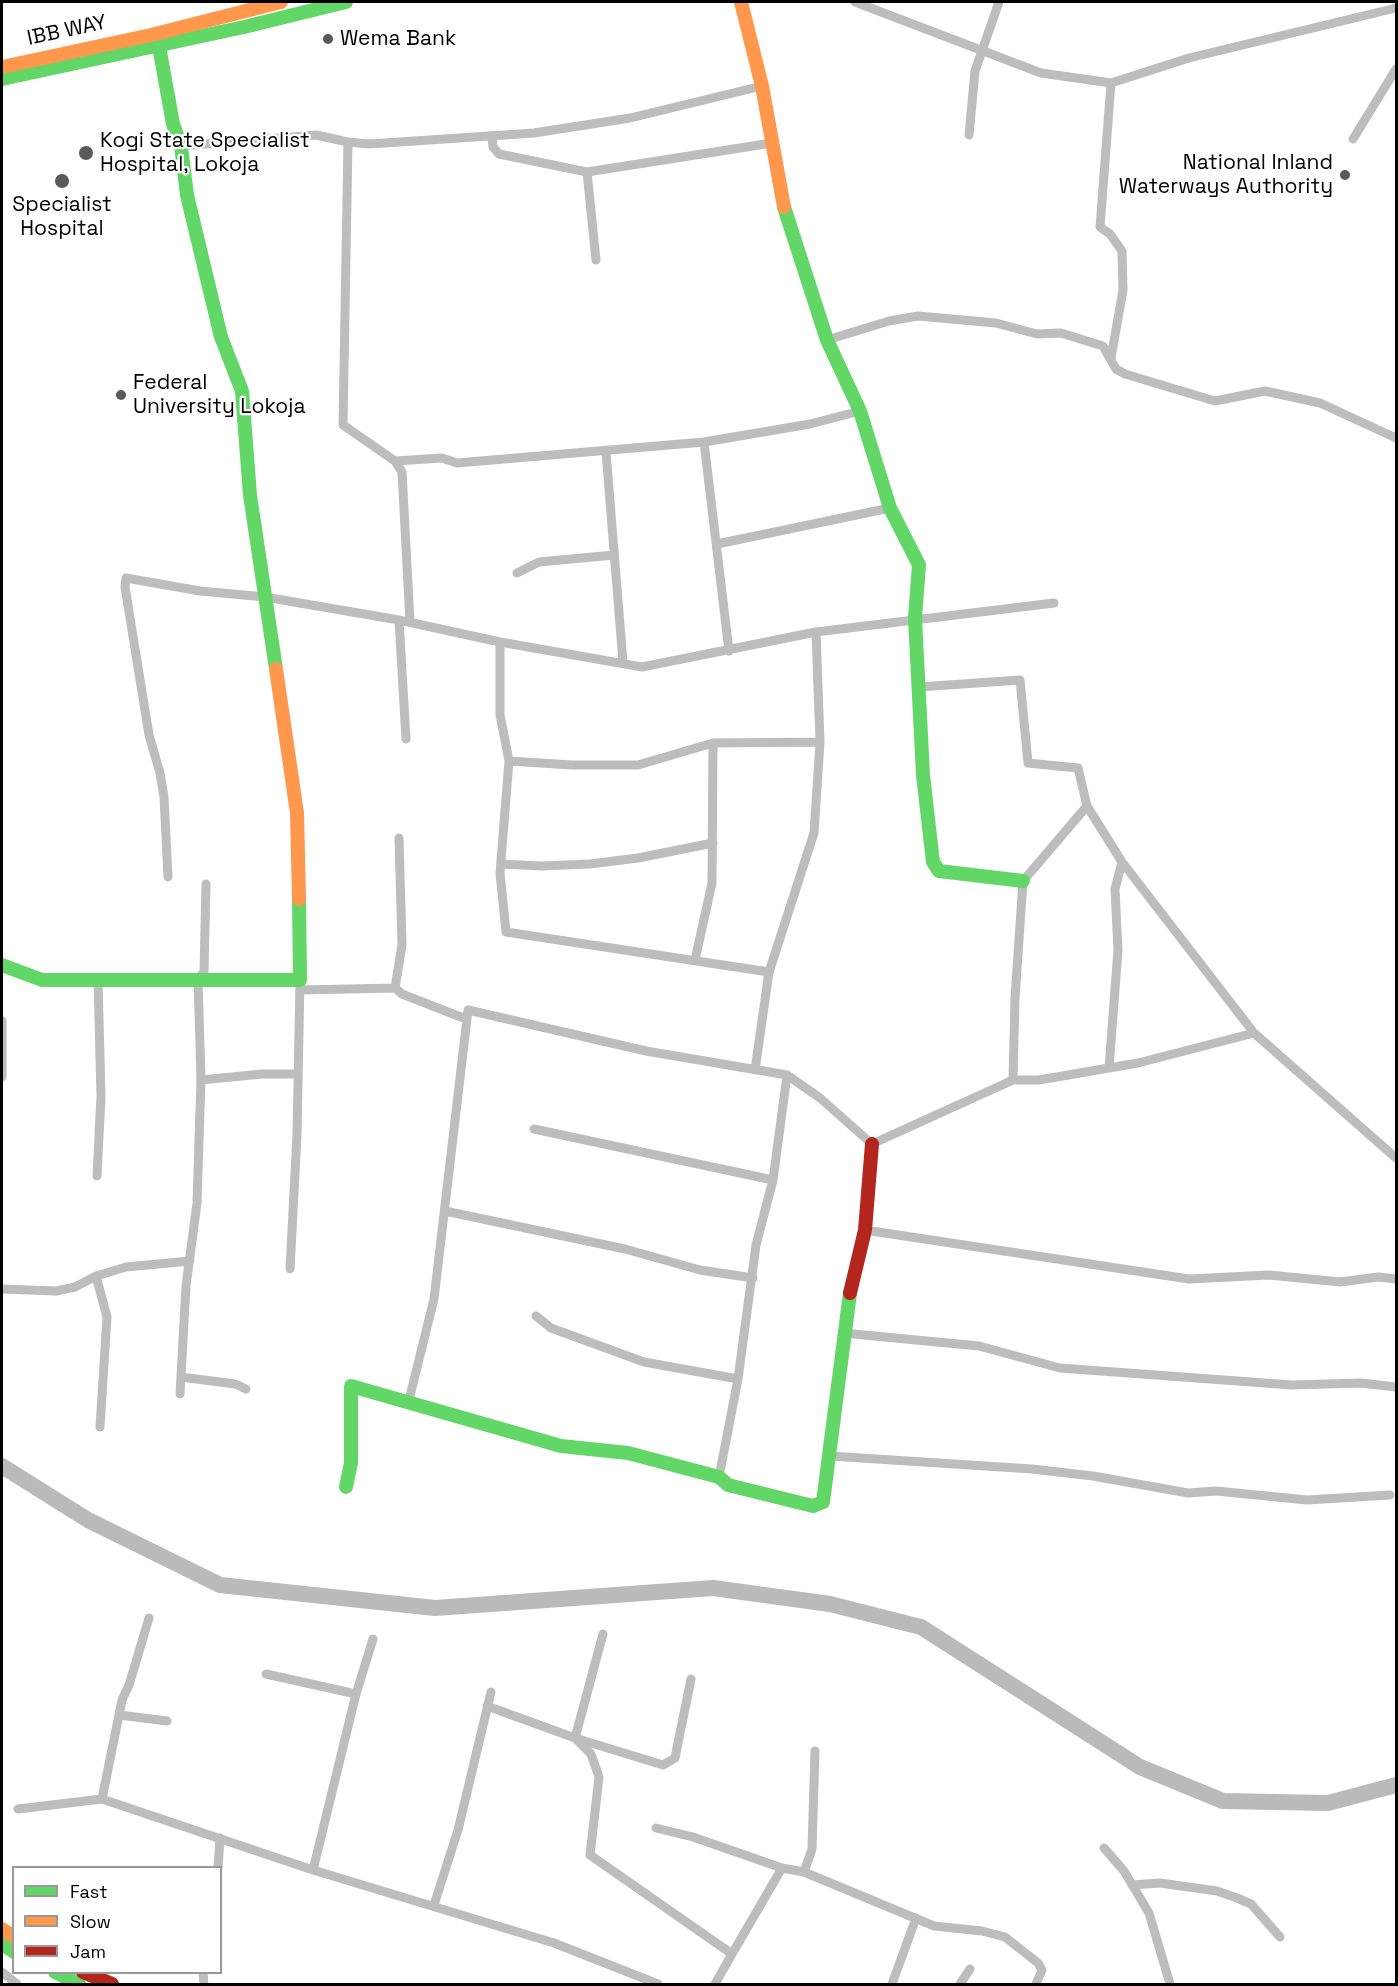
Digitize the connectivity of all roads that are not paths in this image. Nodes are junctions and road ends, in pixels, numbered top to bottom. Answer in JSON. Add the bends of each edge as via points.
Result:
{"nodes":[{"id":1,"x":281,"y":2,"type":"edge"},
{"id":2,"x":346,"y":2,"type":"edge"},
{"id":3,"x":741,"y":2,"type":"edge"},
{"id":4,"x":855,"y":2,"type":"edge"},
{"id":5,"x":999,"y":2,"type":"edge"},
{"id":6,"x":1396,"y":8,"type":"edge"},
{"id":7,"x":159,"y":46,"type":"junction"},
{"id":8,"x":981,"y":52,"type":"junction"},
{"id":9,"x":2,"y":67,"type":"edge"},
{"id":10,"x":1396,"y":69,"type":"edge"},
{"id":11,"x":2,"y":79,"type":"edge"},
{"id":12,"x":1111,"y":82,"type":"junction"},
{"id":13,"x":762,"y":86,"type":"junction"},
{"id":14,"x":969,"y":135,"type":"dead end"},
{"id":15,"x":492,"y":137,"type":"junction"},
{"id":16,"x":1353,"y":139,"type":"dead end"},
{"id":17,"x":348,"y":142,"type":"junction"},
{"id":18,"x":772,"y":143,"type":"junction"},
{"id":19,"x":181,"y":146,"type":"junction"},
{"id":20,"x":586,"y":172,"type":"junction"},
{"id":21,"x":596,"y":260,"type":"dead end"},
{"id":22,"x":827,"y":340,"type":"junction"},
{"id":23,"x":1111,"y":358,"type":"junction"},
{"id":24,"x":860,"y":411,"type":"junction"},
{"id":25,"x":1396,"y":438,"type":"edge"},
{"id":26,"x":704,"y":442,"type":"junction"},
{"id":27,"x":606,"y":452,"type":"junction"},
{"id":28,"x":395,"y":461,"type":"junction"},
{"id":29,"x":890,"y":508,"type":"junction"},
{"id":30,"x":717,"y":543,"type":"junction"},
{"id":31,"x":614,"y":555,"type":"junction"},
{"id":32,"x":517,"y":573,"type":"dead end"},
{"id":33,"x":264,"y":597,"type":"junction"},
{"id":34,"x":1054,"y":603,"type":"dead end"},
{"id":35,"x":915,"y":618,"type":"junction"},
{"id":36,"x":399,"y":620,"type":"junction"},
{"id":37,"x":410,"y":622,"type":"junction"},
{"id":38,"x":816,"y":632,"type":"junction"},
{"id":39,"x":500,"y":642,"type":"junction"},
{"id":40,"x":729,"y":651,"type":"junction"},
{"id":41,"x":623,"y":662,"type":"junction"},
{"id":42,"x":919,"y":687,"type":"junction"},
{"id":43,"x":406,"y":739,"type":"dead end"},
{"id":44,"x":820,"y":742,"type":"junction"},
{"id":45,"x":713,"y":743,"type":"junction"},
{"id":46,"x":509,"y":761,"type":"junction"},
{"id":47,"x":1087,"y":806,"type":"junction"},
{"id":48,"x":399,"y":838,"type":"dead end"},
{"id":49,"x":713,"y":843,"type":"junction"},
{"id":50,"x":1122,"y":862,"type":"junction"},
{"id":51,"x":501,"y":864,"type":"junction"},
{"id":52,"x":168,"y":877,"type":"dead end"},
{"id":53,"x":1023,"y":881,"type":"junction"},
{"id":54,"x":206,"y":884,"type":"dead end"},
{"id":55,"x":694,"y":960,"type":"junction"},
{"id":56,"x":2,"y":965,"type":"edge"},
{"id":57,"x":769,"y":972,"type":"junction"},
{"id":58,"x":198,"y":979,"type":"junction"},
{"id":59,"x":98,"y":980,"type":"junction"},
{"id":60,"x":300,"y":985,"type":"junction"},
{"id":61,"x":395,"y":988,"type":"junction"},
{"id":62,"x":466,"y":1019,"type":"junction"},
{"id":63,"x":2,"y":1021,"type":"edge"},
{"id":64,"x":1254,"y":1033,"type":"junction"},
{"id":65,"x":1109,"y":1068,"type":"junction"},
{"id":66,"x":755,"y":1070,"type":"junction"},
{"id":67,"x":298,"y":1074,"type":"junction"},
{"id":68,"x":787,"y":1075,"type":"junction"},
{"id":69,"x":2,"y":1077,"type":"edge"},
{"id":70,"x":201,"y":1080,"type":"junction"},
{"id":71,"x":1013,"y":1080,"type":"junction"},
{"id":72,"x":534,"y":1129,"type":"dead end"},
{"id":73,"x":872,"y":1144,"type":"junction"},
{"id":74,"x":1396,"y":1158,"type":"edge"},
{"id":75,"x":98,"y":1176,"type":"dead end"},
{"id":76,"x":773,"y":1180,"type":"junction"},
{"id":77,"x":445,"y":1211,"type":"junction"},
{"id":78,"x":865,"y":1230,"type":"junction"},
{"id":79,"x":190,"y":1261,"type":"junction"},
{"id":80,"x":290,"y":1269,"type":"dead end"},
{"id":81,"x":96,"y":1276,"type":"junction"},
{"id":82,"x":753,"y":1278,"type":"junction"},
{"id":83,"x":1396,"y":1279,"type":"edge"},
{"id":84,"x":2,"y":1289,"type":"edge"},
{"id":85,"x":536,"y":1316,"type":"dead end"},
{"id":86,"x":843,"y":1333,"type":"junction"},
{"id":87,"x":181,"y":1377,"type":"junction"},
{"id":88,"x":738,"y":1379,"type":"junction"},
{"id":89,"x":1396,"y":1387,"type":"edge"},
{"id":90,"x":246,"y":1389,"type":"dead end"},
{"id":91,"x":180,"y":1394,"type":"dead end"},
{"id":92,"x":408,"y":1404,"type":"junction"},
{"id":93,"x":100,"y":1427,"type":"dead end"},
{"id":94,"x":830,"y":1456,"type":"junction"},
{"id":95,"x":720,"y":1477,"type":"junction"},
{"id":96,"x":346,"y":1487,"type":"dead end"},
{"id":97,"x":1389,"y":1495,"type":"dead end"},
{"id":98,"x":149,"y":1618,"type":"dead end"},
{"id":99,"x":603,"y":1634,"type":"dead end"},
{"id":100,"x":373,"y":1639,"type":"dead end"},
{"id":101,"x":266,"y":1674,"type":"dead end"},
{"id":102,"x":690,"y":1679,"type":"dead end"},
{"id":103,"x":491,"y":1692,"type":"dead end"},
{"id":104,"x":356,"y":1694,"type":"junction"},
{"id":105,"x":487,"y":1706,"type":"junction"},
{"id":106,"x":119,"y":1715,"type":"junction"},
{"id":107,"x":167,"y":1721,"type":"dead end"},
{"id":108,"x":575,"y":1738,"type":"junction"},
{"id":109,"x":815,"y":1751,"type":"dead end"},
{"id":110,"x":102,"y":1799,"type":"junction"},
{"id":111,"x":18,"y":1809,"type":"dead end"},
{"id":112,"x":656,"y":1828,"type":"dead end"},
{"id":113,"x":220,"y":1838,"type":"junction"},
{"id":114,"x":1104,"y":1848,"type":"dead end"},
{"id":115,"x":218,"y":1866,"type":"edge"},
{"id":116,"x":782,"y":1868,"type":"junction"},
{"id":117,"x":313,"y":1870,"type":"junction"},
{"id":118,"x":804,"y":1872,"type":"junction"},
{"id":119,"x":1132,"y":1885,"type":"junction"},
{"id":120,"x":435,"y":1905,"type":"junction"},
{"id":121,"x":916,"y":1918,"type":"junction"},
{"id":122,"x":1280,"y":1937,"type":"dead end"},
{"id":123,"x":732,"y":1954,"type":"junction"},
{"id":124,"x":970,"y":1969,"type":"dead end"},
{"id":125,"x":2,"y":1973,"type":"edge"},
{"id":126,"x":59,"y":1974,"type":"edge"},
{"id":127,"x":88,"y":1974,"type":"edge"},
{"id":128,"x":17,"y":1984,"type":"edge"},
{"id":129,"x":79,"y":1984,"type":"edge"},
{"id":130,"x":112,"y":1984,"type":"edge"},
{"id":131,"x":658,"y":1984,"type":"edge"},
{"id":132,"x":715,"y":1984,"type":"edge"},
{"id":133,"x":892,"y":1984,"type":"edge"},
{"id":134,"x":960,"y":1984,"type":"edge"},
{"id":135,"x":1036,"y":1984,"type":"edge"},
{"id":136,"x":1170,"y":1984,"type":"edge"}],
"edges":[{"from":1,"to":9,"type":"main road","name":"IBB WAY"},
{"from":2,"to":7,"type":"main road"},
{"from":3,"to":13,"type":"main road"},
{"from":4,"to":8,"type":"street"},
{"from":5,"to":8,"type":"street"},
{"from":6,"to":12,"type":"street","via":[[1189,58]]},
{"from":7,"to":11,"type":"main road"},
{"from":7,"to":19,"type":"main road","via":[[173,124]]},
{"from":8,"to":12,"type":"street","via":[[1041,73]]},
{"from":8,"to":14,"type":"street","via":[[975,71]]},
{"from":10,"to":16,"type":"street"},
{"from":12,"to":23,"type":"street","via":[[1100,227],[1122,252],[1123,290]]},
{"from":13,"to":15,"type":"street","via":[[630,118]]},
{"from":13,"to":18,"type":"main road"},
{"from":15,"to":17,"type":"street"},
{"from":15,"to":20,"type":"street","via":[[499,154]]},
{"from":17,"to":19,"type":"street","via":[[316,135]]},
{"from":17,"to":28,"type":"street","via":[[343,425]]},
{"from":18,"to":20,"type":"street"},
{"from":18,"to":22,"type":"main road","via":[[787,223]]},
{"from":19,"to":33,"type":"main road","via":[[187,195],[221,337],[242,391],[250,495]]},
{"from":20,"to":21,"type":"street"},
{"from":22,"to":23,"type":"street","via":[[918,316],[996,323],[1037,334],[1061,333],[1103,346]]},
{"from":22,"to":24,"type":"main road"},
{"from":23,"to":25,"type":"street","via":[[1116,369],[1125,374],[1200,397],[1215,400],[1265,391],[1320,403]]},
{"from":24,"to":26,"type":"street","via":[[810,424]]},
{"from":24,"to":29,"type":"main road"},
{"from":26,"to":27,"type":"street"},
{"from":26,"to":30,"type":"street"},
{"from":27,"to":28,"type":"street","via":[[457,462],[442,458]]},
{"from":27,"to":31,"type":"street"},
{"from":28,"to":37,"type":"street","via":[[402,472]]},
{"from":29,"to":30,"type":"street"},
{"from":29,"to":35,"type":"main road","via":[[919,565]]},
{"from":30,"to":40,"type":"street"},
{"from":31,"to":32,"type":"street","via":[[539,562]]},
{"from":31,"to":41,"type":"street"},
{"from":33,"to":36,"type":"street"},
{"from":33,"to":52,"type":"street","via":[[126,578],[149,735],[164,797]]},
{"from":33,"to":60,"type":"main road","via":[[297,813]]},
{"from":34,"to":35,"type":"street"},
{"from":35,"to":38,"type":"street"},
{"from":35,"to":42,"type":"main road"},
{"from":36,"to":37,"type":"street"},
{"from":36,"to":43,"type":"street"},
{"from":37,"to":39,"type":"street"},
{"from":38,"to":40,"type":"street"},
{"from":38,"to":44,"type":"street"},
{"from":39,"to":41,"type":"street"},
{"from":39,"to":46,"type":"street","via":[[500,715]]},
{"from":40,"to":41,"type":"street","via":[[642,667]]},
{"from":42,"to":47,"type":"street","via":[[1020,680],[1028,763],[1078,768]]},
{"from":42,"to":53,"type":"main road","via":[[923,775],[933,862],[939,871]]},
{"from":44,"to":45,"type":"street"},
{"from":44,"to":57,"type":"street","via":[[814,833]]},
{"from":45,"to":46,"type":"street","via":[[638,765]]},
{"from":45,"to":49,"type":"street"},
{"from":46,"to":51,"type":"street"},
{"from":47,"to":50,"type":"street"},
{"from":47,"to":53,"type":"street"},
{"from":48,"to":61,"type":"street","via":[[402,945]]},
{"from":49,"to":51,"type":"street","via":[[590,864]]},
{"from":49,"to":55,"type":"street","via":[[712,884]]},
{"from":50,"to":64,"type":"street"},
{"from":50,"to":65,"type":"street","via":[[1115,889],[1118,951]]},
{"from":51,"to":55,"type":"street","via":[[506,932]]},
{"from":53,"to":71,"type":"street"},
{"from":54,"to":58,"type":"street","via":[[204,972]]},
{"from":55,"to":57,"type":"street"},
{"from":56,"to":59,"type":"main road","via":[[42,980]]},
{"from":57,"to":66,"type":"street"},
{"from":58,"to":59,"type":"main road"},
{"from":58,"to":60,"type":"main road"},
{"from":58,"to":70,"type":"street"},
{"from":59,"to":75,"type":"street"},
{"from":60,"to":61,"type":"street"},
{"from":60,"to":67,"type":"street"},
{"from":61,"to":62,"type":"street"},
{"from":62,"to":66,"type":"street","via":[[468,1010],[646,1051]]},
{"from":62,"to":77,"type":"street"},
{"from":63,"to":69,"type":"street"},
{"from":64,"to":65,"type":"street"},
{"from":64,"to":74,"type":"street"},
{"from":65,"to":71,"type":"street","via":[[1039,1080]]},
{"from":66,"to":68,"type":"street"},
{"from":67,"to":70,"type":"street"},
{"from":67,"to":80,"type":"street"},
{"from":68,"to":73,"type":"street"},
{"from":68,"to":76,"type":"street"},
{"from":70,"to":79,"type":"street"},
{"from":71,"to":73,"type":"street"},
{"from":72,"to":76,"type":"street"},
{"from":73,"to":78,"type":"main road"},
{"from":76,"to":82,"type":"street","via":[[756,1245]]},
{"from":77,"to":82,"type":"street","via":[[625,1249],[700,1270]]},
{"from":77,"to":92,"type":"street","via":[[434,1299]]},
{"from":78,"to":83,"type":"street","via":[[1189,1278],[1269,1275],[1340,1282]]},
{"from":78,"to":86,"type":"main road"},
{"from":79,"to":81,"type":"street","via":[[137,1266]]},
{"from":79,"to":87,"type":"street"},
{"from":81,"to":84,"type":"street","via":[[56,1291]]},
{"from":81,"to":93,"type":"street","via":[[107,1317]]},
{"from":82,"to":88,"type":"street"},
{"from":85,"to":88,"type":"street","via":[[551,1329],[644,1362]]},
{"from":86,"to":89,"type":"street","via":[[979,1346],[1060,1368],[1292,1385],[1361,1383]]},
{"from":86,"to":94,"type":"main road"},
{"from":87,"to":90,"type":"street"},
{"from":87,"to":91,"type":"street"},
{"from":88,"to":95,"type":"street"},
{"from":92,"to":95,"type":"main road","via":[[561,1446],[628,1453]]},
{"from":92,"to":96,"type":"main road","via":[[351,1386],[351,1463]]},
{"from":94,"to":95,"type":"main road","via":[[825,1498],[813,1506],[728,1485]]},
{"from":94,"to":97,"type":"street","via":[[1032,1469],[1188,1493],[1216,1491],[1307,1500]]},
{"from":98,"to":106,"type":"street"},
{"from":99,"to":108,"type":"street"},
{"from":100,"to":104,"type":"street"},
{"from":101,"to":104,"type":"street"},
{"from":102,"to":108,"type":"street","via":[[675,1758],[663,1765]]},
{"from":103,"to":105,"type":"street"},
{"from":104,"to":117,"type":"street"},
{"from":105,"to":108,"type":"street"},
{"from":105,"to":120,"type":"street","via":[[459,1830]]},
{"from":106,"to":107,"type":"street"},
{"from":106,"to":110,"type":"street"},
{"from":108,"to":123,"type":"street","via":[[591,1754],[599,1777],[590,1855]]},
{"from":109,"to":118,"type":"street","via":[[812,1848]]},
{"from":110,"to":111,"type":"street"},
{"from":110,"to":113,"type":"street"},
{"from":112,"to":116,"type":"street"},
{"from":113,"to":115,"type":"street"},
{"from":113,"to":117,"type":"street"},
{"from":114,"to":119,"type":"street"},
{"from":116,"to":118,"type":"street"},
{"from":116,"to":123,"type":"street"},
{"from":117,"to":120,"type":"street"},
{"from":118,"to":121,"type":"street"},
{"from":119,"to":122,"type":"street","via":[[1160,1883],[1217,1891],[1237,1898],[1251,1904]]},
{"from":119,"to":136,"type":"street","via":[[1149,1913]]},
{"from":120,"to":131,"type":"street","via":[[554,1943]]},
{"from":121,"to":133,"type":"street"},
{"from":121,"to":135,"type":"street","via":[[934,1926],[1005,1937],[1042,1970]]},
{"from":123,"to":132,"type":"street"},
{"from":124,"to":134,"type":"street"},
{"from":125,"to":128,"type":"street"},
{"from":126,"to":129,"type":"main road"},
{"from":127,"to":130,"type":"main road"}]}
